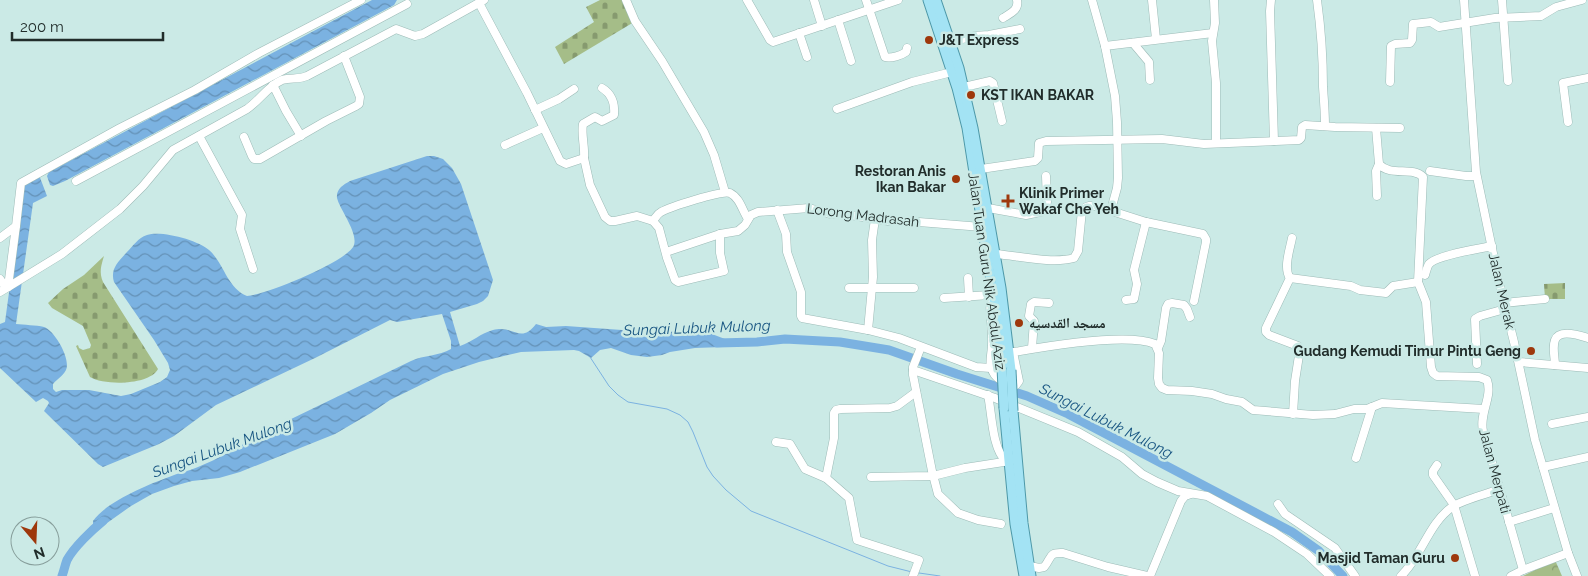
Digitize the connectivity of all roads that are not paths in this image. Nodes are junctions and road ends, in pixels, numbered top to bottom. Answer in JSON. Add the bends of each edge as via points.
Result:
{"nodes":[{"id":1,"x":361,"y":0,"type":"edge"},
{"id":2,"x":626,"y":0,"type":"edge"},
{"id":3,"x":814,"y":0,"type":"edge"},
{"id":4,"x":866,"y":0,"type":"edge"},
{"id":5,"x":898,"y":0,"type":"edge"},
{"id":6,"x":928,"y":0,"type":"edge"},
{"id":7,"x":936,"y":0,"type":"edge"},
{"id":8,"x":1017,"y":0,"type":"edge"},
{"id":9,"x":1092,"y":0,"type":"edge"},
{"id":10,"x":1152,"y":0,"type":"edge"},
{"id":11,"x":1214,"y":0,"type":"edge"},
{"id":12,"x":1271,"y":0,"type":"edge"},
{"id":13,"x":1317,"y":0,"type":"edge"},
{"id":14,"x":1464,"y":0,"type":"edge"},
{"id":15,"x":1502,"y":0,"type":"edge"},
{"id":16,"x":1582,"y":0,"type":"edge"},
{"id":17,"x":750,"y":1,"type":"edge"},
{"id":18,"x":481,"y":2,"type":"edge"},
{"id":19,"x":407,"y":4,"type":"dead end"},
{"id":20,"x":468,"y":4,"type":"edge"},
{"id":21,"x":869,"y":10,"type":"junction"},
{"id":22,"x":1004,"y":18,"type":"dead end"},
{"id":23,"x":1504,"y":18,"type":"junction"},
{"id":24,"x":838,"y":20,"type":"junction"},
{"id":25,"x":1466,"y":24,"type":"junction"},
{"id":26,"x":822,"y":26,"type":"junction"},
{"id":27,"x":1020,"y":29,"type":"dead end"},
{"id":28,"x":799,"y":33,"type":"junction"},
{"id":29,"x":1212,"y":33,"type":"junction"},
{"id":30,"x":1156,"y":39,"type":"junction"},
{"id":31,"x":950,"y":42,"type":"junction"},
{"id":32,"x":1133,"y":43,"type":"junction"},
{"id":33,"x":1106,"y":46,"type":"junction"},
{"id":34,"x":906,"y":48,"type":"dead end"},
{"id":35,"x":344,"y":56,"type":"junction"},
{"id":36,"x":807,"y":57,"type":"dead end"},
{"id":37,"x":851,"y":61,"type":"dead end"},
{"id":38,"x":952,"y":72,"type":"junction"},
{"id":39,"x":1588,"y":78,"type":"edge"},
{"id":40,"x":1150,"y":80,"type":"dead end"},
{"id":41,"x":1508,"y":81,"type":"dead end"},
{"id":42,"x":1390,"y":82,"type":"dead end"},
{"id":43,"x":274,"y":86,"type":"junction"},
{"id":44,"x":964,"y":87,"type":"junction"},
{"id":45,"x":602,"y":88,"type":"dead end"},
{"id":46,"x":574,"y":89,"type":"dead end"},
{"id":47,"x":837,"y":109,"type":"dead end"},
{"id":48,"x":535,"y":110,"type":"junction"},
{"id":49,"x":1002,"y":121,"type":"dead end"},
{"id":50,"x":1568,"y":122,"type":"dead end"},
{"id":51,"x":1325,"y":126,"type":"junction"},
{"id":52,"x":543,"y":128,"type":"junction"},
{"id":53,"x":1376,"y":128,"type":"junction"},
{"id":54,"x":1400,"y":128,"type":"dead end"},
{"id":55,"x":199,"y":136,"type":"junction"},
{"id":56,"x":301,"y":136,"type":"junction"},
{"id":57,"x":244,"y":137,"type":"dead end"},
{"id":58,"x":1117,"y":140,"type":"junction"},
{"id":59,"x":1274,"y":141,"type":"junction"},
{"id":60,"x":1216,"y":143,"type":"junction"},
{"id":61,"x":505,"y":145,"type":"dead end"},
{"id":62,"x":584,"y":158,"type":"junction"},
{"id":63,"x":1379,"y":164,"type":"junction"},
{"id":64,"x":981,"y":169,"type":"junction"},
{"id":65,"x":1430,"y":171,"type":"dead end"},
{"id":66,"x":1046,"y":176,"type":"dead end"},
{"id":67,"x":1476,"y":176,"type":"junction"},
{"id":68,"x":76,"y":181,"type":"dead end"},
{"id":69,"x":726,"y":192,"type":"junction"},
{"id":70,"x":1378,"y":196,"type":"dead end"},
{"id":71,"x":988,"y":208,"type":"junction"},
{"id":72,"x":777,"y":210,"type":"junction"},
{"id":73,"x":1111,"y":210,"type":"junction"},
{"id":74,"x":748,"y":219,"type":"junction"},
{"id":75,"x":875,"y":219,"type":"junction"},
{"id":76,"x":653,"y":221,"type":"junction"},
{"id":77,"x":1146,"y":222,"type":"junction"},
{"id":78,"x":16,"y":226,"type":"junction"},
{"id":79,"x":982,"y":227,"type":"junction"},
{"id":80,"x":720,"y":234,"type":"junction"},
{"id":81,"x":0,"y":238,"type":"edge"},
{"id":82,"x":1292,"y":238,"type":"dead end"},
{"id":83,"x":1492,"y":246,"type":"junction"},
{"id":84,"x":666,"y":252,"type":"junction"},
{"id":85,"x":996,"y":254,"type":"junction"},
{"id":86,"x":253,"y":269,"type":"dead end"},
{"id":87,"x":1425,"y":275,"type":"dead end"},
{"id":88,"x":968,"y":278,"type":"dead end"},
{"id":89,"x":1290,"y":278,"type":"junction"},
{"id":90,"x":0,"y":279,"type":"edge"},
{"id":91,"x":1418,"y":282,"type":"junction"},
{"id":92,"x":992,"y":284,"type":"junction"},
{"id":93,"x":6,"y":288,"type":"edge"},
{"id":94,"x":849,"y":288,"type":"dead end"},
{"id":95,"x":872,"y":288,"type":"junction"},
{"id":96,"x":914,"y":288,"type":"dead end"},
{"id":97,"x":990,"y":295,"type":"junction"},
{"id":98,"x":969,"y":297,"type":"junction"},
{"id":99,"x":944,"y":298,"type":"dead end"},
{"id":100,"x":1545,"y":299,"type":"dead end"},
{"id":101,"x":1126,"y":300,"type":"dead end"},
{"id":102,"x":1194,"y":301,"type":"dead end"},
{"id":103,"x":1049,"y":303,"type":"dead end"},
{"id":104,"x":1504,"y":306,"type":"junction"},
{"id":105,"x":1190,"y":317,"type":"dead end"},
{"id":106,"x":868,"y":330,"type":"junction"},
{"id":107,"x":1588,"y":338,"type":"edge"},
{"id":108,"x":1032,"y":348,"type":"junction"},
{"id":109,"x":1158,"y":348,"type":"junction"},
{"id":110,"x":920,"y":349,"type":"junction"},
{"id":111,"x":1011,"y":352,"type":"junction"},
{"id":112,"x":1519,"y":362,"type":"junction"},
{"id":113,"x":1476,"y":364,"type":"dead end"},
{"id":114,"x":1555,"y":365,"type":"junction"},
{"id":115,"x":991,"y":368,"type":"junction"},
{"id":116,"x":1588,"y":368,"type":"edge"},
{"id":117,"x":913,"y":369,"type":"junction"},
{"id":118,"x":1006,"y":369,"type":"junction"},
{"id":119,"x":916,"y":392,"type":"junction"},
{"id":120,"x":988,"y":395,"type":"junction"},
{"id":121,"x":1372,"y":406,"type":"junction"},
{"id":122,"x":1484,"y":409,"type":"junction"},
{"id":123,"x":1009,"y":410,"type":"junction"},
{"id":124,"x":1293,"y":414,"type":"junction"},
{"id":125,"x":1588,"y":417,"type":"edge"},
{"id":126,"x":1552,"y":424,"type":"dead end"},
{"id":127,"x":776,"y":442,"type":"dead end"},
{"id":128,"x":1588,"y":457,"type":"edge"},
{"id":129,"x":1356,"y":458,"type":"dead end"},
{"id":130,"x":1008,"y":461,"type":"junction"},
{"id":131,"x":1437,"y":465,"type":"dead end"},
{"id":132,"x":1543,"y":467,"type":"junction"},
{"id":133,"x":933,"y":476,"type":"junction"},
{"id":134,"x":871,"y":477,"type":"dead end"},
{"id":135,"x":826,"y":478,"type":"junction"},
{"id":136,"x":1500,"y":489,"type":"junction"},
{"id":137,"x":1191,"y":494,"type":"junction"},
{"id":138,"x":1278,"y":504,"type":"dead end"},
{"id":139,"x":1454,"y":505,"type":"junction"},
{"id":140,"x":1554,"y":508,"type":"junction"},
{"id":141,"x":1509,"y":522,"type":"junction"},
{"id":142,"x":1001,"y":524,"type":"dead end"},
{"id":143,"x":1568,"y":553,"type":"junction"},
{"id":144,"x":1030,"y":566,"type":"junction"},
{"id":145,"x":1523,"y":570,"type":"junction"},
{"id":146,"x":914,"y":572,"type":"edge"},
{"id":147,"x":1024,"y":576,"type":"edge"},
{"id":148,"x":1031,"y":576,"type":"edge"},
{"id":149,"x":1148,"y":576,"type":"edge"},
{"id":150,"x":1330,"y":576,"type":"edge"},
{"id":151,"x":1355,"y":576,"type":"edge"},
{"id":152,"x":1402,"y":576,"type":"edge"},
{"id":153,"x":1475,"y":576,"type":"edge"},
{"id":154,"x":1512,"y":576,"type":"edge"},
{"id":155,"x":1577,"y":576,"type":"edge"}],
"edges":[{"from":1,"to":78,"type":"street","via":[[21,183]]},
{"from":2,"to":69,"type":"street","via":[[634,21],[662,60],[704,132]]},
{"from":3,"to":26,"type":"street"},
{"from":4,"to":21,"type":"street"},
{"from":5,"to":21,"type":"street"},
{"from":6,"to":38,"type":"main road","name":"Jalan Tuan Guru Nik Abdul Aziz"},
{"from":7,"to":31,"type":"main road","name":"Jalan Tuan Guru Nik Abdul Aziz"},
{"from":8,"to":22,"type":"street","via":[[1017,8]]},
{"from":9,"to":33,"type":"street"},
{"from":10,"to":30,"type":"street"},
{"from":11,"to":29,"type":"street"},
{"from":12,"to":59,"type":"street"},
{"from":13,"to":51,"type":"street"},
{"from":14,"to":25,"type":"street","name":"Jalan Merak"},
{"from":15,"to":23,"type":"street"},
{"from":16,"to":23,"type":"street","via":[[1556,7],[1540,16]]},
{"from":17,"to":28,"type":"street","via":[[772,41]]},
{"from":18,"to":20,"type":"street"},
{"from":18,"to":48,"type":"street"},
{"from":19,"to":68,"type":"street"},
{"from":20,"to":35,"type":"street","via":[[423,34],[415,36],[396,29]]},
{"from":21,"to":24,"type":"street"},
{"from":21,"to":34,"type":"street","via":[[885,57],[904,53]]},
{"from":23,"to":25,"type":"street"},
{"from":23,"to":41,"type":"street"},
{"from":24,"to":26,"type":"street"},
{"from":24,"to":37,"type":"street"},
{"from":25,"to":42,"type":"street","via":[[1439,28],[1431,22],[1413,24],[1410,43],[1391,46]]},
{"from":25,"to":67,"type":"street","name":"Jalan Merak"},
{"from":26,"to":28,"type":"street"},
{"from":27,"to":31,"type":"street"},
{"from":28,"to":36,"type":"street"},
{"from":29,"to":30,"type":"street"},
{"from":29,"to":60,"type":"street"},
{"from":30,"to":32,"type":"street"},
{"from":31,"to":44,"type":"main road","name":"Jalan Tuan Guru Nik Abdul Aziz"},
{"from":32,"to":33,"type":"street"},
{"from":32,"to":40,"type":"street","via":[[1149,62]]},
{"from":33,"to":58,"type":"street","via":[[1116,103]]},
{"from":35,"to":43,"type":"street","via":[[302,79],[286,79]]},
{"from":35,"to":56,"type":"street","via":[[360,97],[359,104]]},
{"from":38,"to":47,"type":"street","via":[[912,82]]},
{"from":38,"to":79,"type":"main road","name":"Jalan Tuan Guru Nik Abdul Aziz","via":[[966,128]]},
{"from":39,"to":50,"type":"street","via":[[1563,83]]},
{"from":43,"to":55,"type":"street","via":[[253,105]]},
{"from":43,"to":56,"type":"street"},
{"from":44,"to":49,"type":"street","via":[[993,83]]},
{"from":44,"to":64,"type":"main road","name":"Jalan Tuan Guru Nik Abdul Aziz"},
{"from":45,"to":62,"type":"street","via":[[611,98],[614,115],[602,121],[595,117],[583,124]]},
{"from":46,"to":48,"type":"street"},
{"from":48,"to":52,"type":"street"},
{"from":51,"to":53,"type":"street"},
{"from":51,"to":59,"type":"street","via":[[1304,126],[1299,140]]},
{"from":52,"to":61,"type":"street"},
{"from":52,"to":62,"type":"street","via":[[562,163]]},
{"from":53,"to":54,"type":"street"},
{"from":53,"to":63,"type":"street"},
{"from":55,"to":86,"type":"street","via":[[242,215],[240,229]]},
{"from":55,"to":93,"type":"street","via":[[173,150],[120,209],[62,254]]},
{"from":56,"to":57,"type":"street","via":[[260,159],[252,156]]},
{"from":58,"to":60,"type":"street"},
{"from":58,"to":64,"type":"street","via":[[1041,142],[1035,161]]},
{"from":58,"to":73,"type":"street","via":[[1118,178]]},
{"from":59,"to":60,"type":"street"},
{"from":62,"to":76,"type":"street","via":[[590,185],[608,220],[636,216]]},
{"from":63,"to":70,"type":"street","via":[[1376,171]]},
{"from":63,"to":91,"type":"street","via":[[1386,169],[1423,177]]},
{"from":64,"to":71,"type":"main road","name":"Jalan Tuan Guru Nik Abdul Aziz"},
{"from":65,"to":67,"type":"street"},
{"from":66,"to":71,"type":"street","via":[[1045,210],[1026,215]]},
{"from":67,"to":83,"type":"street","name":"Jalan Merak"},
{"from":69,"to":74,"type":"street","via":[[737,199]]},
{"from":69,"to":76,"type":"street","via":[[660,212]]},
{"from":71,"to":85,"type":"main road","name":"Jalan Tuan Guru Nik Abdul Aziz"},
{"from":72,"to":74,"type":"street","name":"Lorong Madrasah","via":[[758,212]]},
{"from":72,"to":75,"type":"street","name":"Lorong Madrasah","via":[[809,208]]},
{"from":72,"to":106,"type":"street","via":[[801,292],[801,316]]},
{"from":73,"to":77,"type":"street"},
{"from":73,"to":85,"type":"street","via":[[1093,205],[1082,210],[1078,251],[1074,258],[1050,260]]},
{"from":74,"to":80,"type":"street","name":"Lorong Madrasah","via":[[738,231]]},
{"from":75,"to":79,"type":"street","name":"Lorong Madrasah"},
{"from":75,"to":95,"type":"street"},
{"from":76,"to":84,"type":"street","via":[[659,228]]},
{"from":77,"to":101,"type":"street","via":[[1134,270],[1137,284],[1134,299]]},
{"from":77,"to":102,"type":"street","via":[[1205,237]]},
{"from":78,"to":81,"type":"street"},
{"from":78,"to":93,"type":"street"},
{"from":79,"to":92,"type":"main road","name":"Jalan Tuan Guru Nik Abdul Aziz"},
{"from":80,"to":84,"type":"street","name":"Lorong Madrasah"},
{"from":80,"to":84,"type":"street","via":[[724,271],[678,282]]},
{"from":82,"to":89,"type":"street","via":[[1287,266]]},
{"from":83,"to":87,"type":"street","via":[[1434,260]]},
{"from":83,"to":104,"type":"street","name":"Jalan Merak"},
{"from":85,"to":111,"type":"main road","name":"Jalan Tuan Guru Nik Abdul Aziz"},
{"from":88,"to":98,"type":"street"},
{"from":89,"to":91,"type":"street","via":[[1386,293],[1393,286]]},
{"from":89,"to":124,"type":"street","via":[[1266,332],[1300,349]]},
{"from":90,"to":93,"type":"street"},
{"from":91,"to":122,"type":"street","name":"Jalan Merpati","via":[[1426,302],[1433,373],[1487,380],[1489,390]]},
{"from":92,"to":97,"type":"street"},
{"from":92,"to":118,"type":"main road","name":"Jalan Tuan Guru Nik Abdul Aziz"},
{"from":94,"to":95,"type":"street"},
{"from":95,"to":96,"type":"street"},
{"from":95,"to":106,"type":"street"},
{"from":97,"to":98,"type":"street"},
{"from":97,"to":115,"type":"street"},
{"from":98,"to":99,"type":"street"},
{"from":100,"to":104,"type":"street"},
{"from":103,"to":108,"type":"street","via":[[1031,304],[1029,316],[1034,321]]},
{"from":104,"to":112,"type":"street","name":"Jalan Merak"},
{"from":104,"to":113,"type":"street","via":[[1475,319]]},
{"from":105,"to":109,"type":"street","via":[[1186,307],[1168,304]]},
{"from":106,"to":110,"type":"street","via":[[899,338]]},
{"from":107,"to":114,"type":"street","via":[[1568,334],[1558,336],[1554,343]]},
{"from":108,"to":109,"type":"street","via":[[1136,340],[1150,342]]},
{"from":108,"to":111,"type":"street"},
{"from":109,"to":124,"type":"street","via":[[1158,378],[1162,388],[1212,394],[1242,402],[1253,410]]},
{"from":110,"to":115,"type":"street","via":[[976,367]]},
{"from":110,"to":117,"type":"street"},
{"from":111,"to":115,"type":"street","via":[[1017,364],[1018,384],[1000,380]]},
{"from":111,"to":118,"type":"main road","name":"Jalan Tuan Guru Nik Abdul Aziz"},
{"from":112,"to":114,"type":"street"},
{"from":112,"to":132,"type":"street","name":"Jalan Merak"},
{"from":114,"to":116,"type":"street"},
{"from":117,"to":119,"type":"street"},
{"from":117,"to":120,"type":"street"},
{"from":118,"to":123,"type":"main road","name":"Jalan Tuan Guru Nik Abdul Aziz","bridge":true},
{"from":119,"to":133,"type":"street"},
{"from":119,"to":135,"type":"street","via":[[890,408],[836,410]]},
{"from":120,"to":130,"type":"street","via":[[996,444],[1002,458]]},
{"from":120,"to":137,"type":"street","via":[[1078,432],[1122,457],[1142,474],[1167,487]]},
{"from":121,"to":122,"type":"street","via":[[1382,403]]},
{"from":121,"to":124,"type":"street","via":[[1335,414]]},
{"from":121,"to":129,"type":"street"},
{"from":122,"to":136,"type":"street","name":"Jalan Merpati","via":[[1483,431]]},
{"from":123,"to":130,"type":"main road","name":"Jalan Tuan Guru Nik Abdul Aziz"},
{"from":123,"to":144,"type":"main road","name":"Jalan Tuan Guru Nik Abdul Aziz"},
{"from":125,"to":126,"type":"street"},
{"from":127,"to":135,"type":"street","via":[[790,444],[805,469]]},
{"from":128,"to":132,"type":"street"},
{"from":130,"to":133,"type":"street"},
{"from":130,"to":147,"type":"main road","name":"Jalan Tuan Guru Nik Abdul Aziz"},
{"from":131,"to":139,"type":"street","via":[[1433,471],[1434,479]]},
{"from":132,"to":140,"type":"street","name":"Jalan Merak"},
{"from":133,"to":134,"type":"street"},
{"from":133,"to":142,"type":"street","via":[[938,494],[958,513]]},
{"from":135,"to":146,"type":"street","via":[[850,500],[857,540],[919,560]]},
{"from":136,"to":139,"type":"street"},
{"from":136,"to":141,"type":"street","name":"Jalan Merpati"},
{"from":137,"to":149,"type":"street","via":[[1181,501]]},
{"from":137,"to":150,"type":"street","via":[[1207,496],[1274,532],[1307,554]]},
{"from":138,"to":151,"type":"street","via":[[1284,514],[1335,548]]},
{"from":139,"to":152,"type":"street","via":[[1438,521]]},
{"from":139,"to":153,"type":"street"},
{"from":140,"to":141,"type":"street"},
{"from":140,"to":143,"type":"street","name":"Jalan Merak"},
{"from":141,"to":145,"type":"street","name":"Jalan Merpati"},
{"from":143,"to":145,"type":"street"},
{"from":143,"to":155,"type":"street","name":"Jalan Merak"},
{"from":144,"to":148,"type":"main road","name":"Jalan Tuan Guru Nik Abdul Aziz"},
{"from":144,"to":149,"type":"street","via":[[1039,568],[1052,555],[1063,553]]},
{"from":145,"to":154,"type":"street"}]}
